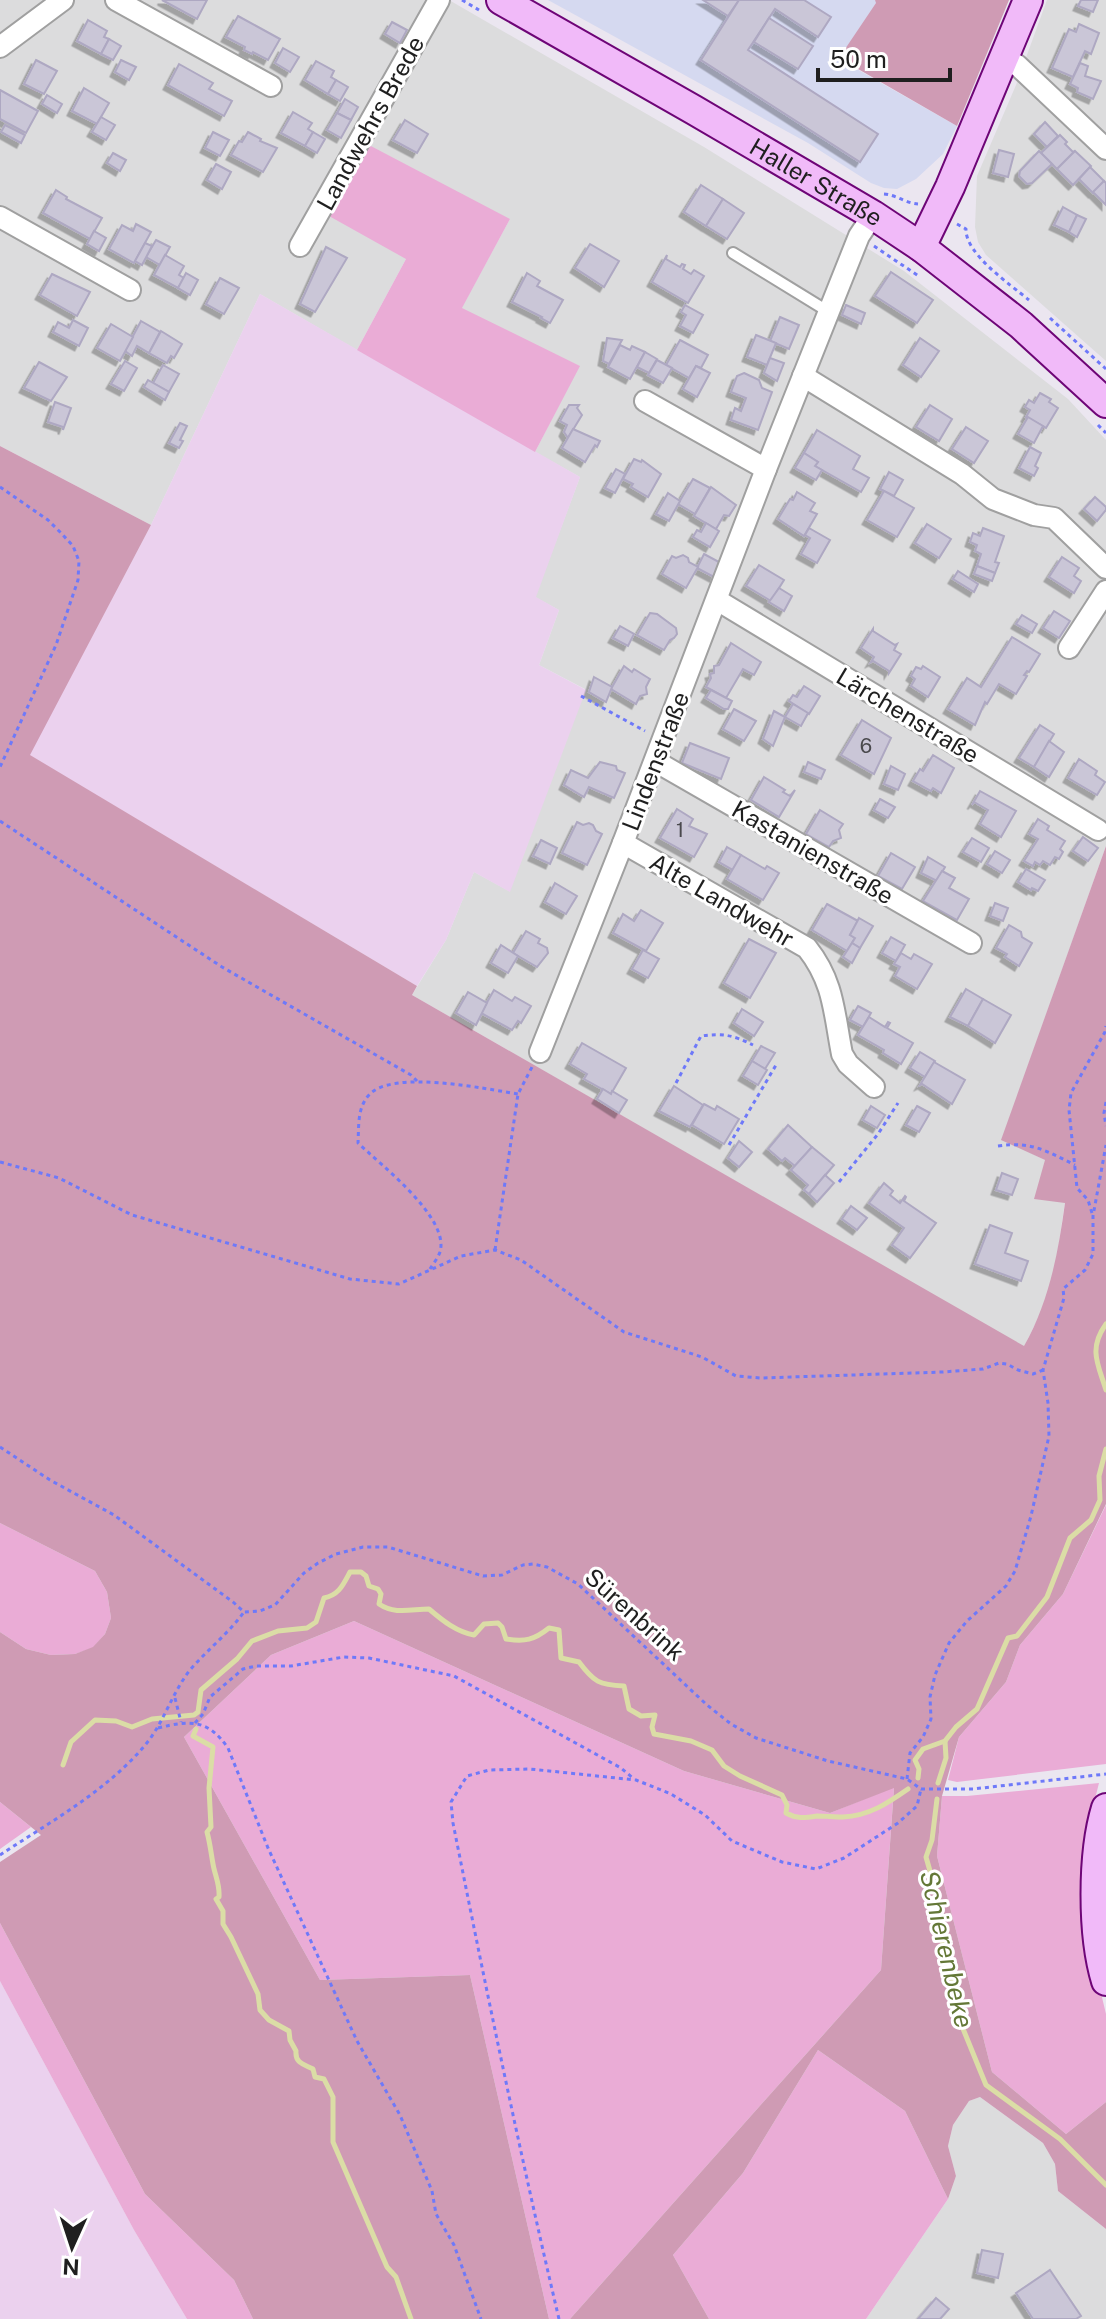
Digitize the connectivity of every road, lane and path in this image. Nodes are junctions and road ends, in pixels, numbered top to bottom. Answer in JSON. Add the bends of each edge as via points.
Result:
{"nodes":[{"id":1,"x":63,"y":0,"type":"edge"},
{"id":2,"x":116,"y":0,"type":"edge"},
{"id":3,"x":439,"y":0,"type":"edge"},
{"id":4,"x":501,"y":0,"type":"edge"},
{"id":5,"x":1028,"y":0,"type":"edge"},
{"id":6,"x":0,"y":47,"type":"edge"},
{"id":7,"x":1003,"y":58,"type":"junction"},
{"id":8,"x":271,"y":86,"type":"dead end"},
{"id":9,"x":1106,"y":149,"type":"edge"},
{"id":10,"x":895,"y":195,"type":"dead end"},
{"id":11,"x":920,"y":204,"type":"dead end"},
{"id":12,"x":0,"y":217,"type":"edge"},
{"id":13,"x":866,"y":226,"type":"junction"},
{"id":14,"x":966,"y":229,"type":"dead end"},
{"id":15,"x":300,"y":246,"type":"dead end"},
{"id":16,"x":921,"y":247,"type":"junction"},
{"id":17,"x":733,"y":253,"type":"dead end"},
{"id":18,"x":926,"y":282,"type":"dead end"},
{"id":19,"x":130,"y":290,"type":"dead end"},
{"id":20,"x":1033,"y":304,"type":"dead end"},
{"id":21,"x":829,"y":312,"type":"junction"},
{"id":22,"x":1043,"y":313,"type":"dead end"},
{"id":23,"x":1106,"y":369,"type":"edge"},
{"id":24,"x":803,"y":376,"type":"junction"},
{"id":25,"x":645,"y":401,"type":"dead end"},
{"id":26,"x":1106,"y":403,"type":"edge"},
{"id":27,"x":766,"y":469,"type":"junction"},
{"id":28,"x":0,"y":487,"type":"edge"},
{"id":29,"x":1106,"y":568,"type":"edge"},
{"id":30,"x":1106,"y":591,"type":"edge"},
{"id":31,"x":717,"y":600,"type":"junction"},
{"id":32,"x":1069,"y":648,"type":"dead end"},
{"id":33,"x":581,"y":696,"type":"dead end"},
{"id":34,"x":663,"y":740,"type":"junction"},
{"id":35,"x":655,"y":761,"type":"junction"},
{"id":36,"x":0,"y":767,"type":"edge"},
{"id":37,"x":0,"y":821,"type":"edge"},
{"id":38,"x":1098,"y":830,"type":"dead end"},
{"id":39,"x":623,"y":843,"type":"junction"},
{"id":40,"x":971,"y":943,"type":"dead end"},
{"id":41,"x":1106,"y":1026,"type":"edge"},
{"id":42,"x":753,"y":1045,"type":"dead end"},
{"id":43,"x":540,"y":1052,"type":"joint"},
{"id":44,"x":776,"y":1065,"type":"dead end"},
{"id":45,"x":417,"y":1081,"type":"junction"},
{"id":46,"x":676,"y":1083,"type":"dead end"},
{"id":47,"x":874,"y":1087,"type":"dead end"},
{"id":48,"x":518,"y":1094,"type":"junction"},
{"id":49,"x":1106,"y":1102,"type":"edge"},
{"id":50,"x":898,"y":1103,"type":"dead end"},
{"id":51,"x":1106,"y":1126,"type":"edge"},
{"id":52,"x":729,"y":1145,"type":"dead end"},
{"id":53,"x":1106,"y":1145,"type":"edge"},
{"id":54,"x":998,"y":1146,"type":"dead end"},
{"id":55,"x":0,"y":1162,"type":"edge"},
{"id":56,"x":1075,"y":1165,"type":"junction"},
{"id":57,"x":839,"y":1182,"type":"dead end"},
{"id":58,"x":1093,"y":1216,"type":"junction"},
{"id":59,"x":495,"y":1250,"type":"junction"},
{"id":60,"x":440,"y":1252,"type":"junction"},
{"id":61,"x":448,"y":1262,"type":"junction"},
{"id":62,"x":430,"y":1269,"type":"junction"},
{"id":63,"x":1043,"y":1370,"type":"junction"},
{"id":64,"x":0,"y":1447,"type":"edge"},
{"id":65,"x":244,"y":1612,"type":"junction"},
{"id":66,"x":175,"y":1695,"type":"junction"},
{"id":67,"x":181,"y":1722,"type":"junction"},
{"id":68,"x":195,"y":1723,"type":"junction"},
{"id":69,"x":158,"y":1728,"type":"junction"},
{"id":70,"x":1106,"y":1774,"type":"edge"},
{"id":71,"x":907,"y":1779,"type":"junction"},
{"id":72,"x":636,"y":1780,"type":"junction"},
{"id":73,"x":921,"y":1789,"type":"junction"},
{"id":74,"x":1106,"y":1808,"type":"edge"},
{"id":75,"x":0,"y":1855,"type":"edge"},
{"id":76,"x":1106,"y":1981,"type":"edge"},
{"id":77,"x":481,"y":2319,"type":"edge"},
{"id":78,"x":559,"y":2319,"type":"edge"}],
"edges":[{"from":1,"to":6,"type":"street"},
{"from":2,"to":8,"type":"street"},
{"from":3,"to":15,"type":"street","name":"Landwehrs Brede"},
{"from":4,"to":13,"type":"main road","name":"Haller Straße"},
{"from":5,"to":7,"type":"main road"},
{"from":7,"to":9,"type":"street","via":[[1017,65]]},
{"from":7,"to":16,"type":"main road"},
{"from":10,"to":11,"type":"path"},
{"from":12,"to":19,"type":"street"},
{"from":13,"to":16,"type":"main road","name":"Haller Straße"},
{"from":13,"to":18,"type":"path"},
{"from":13,"to":21,"type":"street","name":"Lindenstraße"},
{"from":14,"to":20,"type":"path","via":[[981,259]]},
{"from":16,"to":26,"type":"main road","name":"Haller Straße","via":[[1021,325]]},
{"from":17,"to":21,"type":"lane"},
{"from":21,"to":24,"type":"street","name":"Lindenstraße"},
{"from":22,"to":23,"type":"path"},
{"from":24,"to":27,"type":"street","name":"Lindenstraße"},
{"from":24,"to":29,"type":"street","via":[[962,474],[993,499],[1054,518]]},
{"from":25,"to":27,"type":"street"},
{"from":27,"to":31,"type":"street","name":"Lindenstraße"},
{"from":28,"to":36,"type":"path","via":[[48,520],[73,546],[79,561],[78,580],[56,645]]},
{"from":30,"to":32,"type":"street"},
{"from":31,"to":34,"type":"street","name":"Lindenstraße"},
{"from":31,"to":38,"type":"street","name":"Lärchenstraße"},
{"from":33,"to":34,"type":"path"},
{"from":34,"to":35,"type":"street","name":"Lindenstraße"},
{"from":35,"to":39,"type":"street","name":"Lindenstraße"},
{"from":35,"to":40,"type":"street","name":"Kastanienstraße"},
{"from":37,"to":45,"type":"path","via":[[222,967]]},
{"from":39,"to":43,"type":"street","name":"Lindenstraße"},
{"from":39,"to":47,"type":"street","name":"Alte Landwehr","via":[[807,948],[829,983],[842,1054]]},
{"from":41,"to":56,"type":"path","via":[[1071,1093]]},
{"from":42,"to":46,"type":"path","via":[[735,1036],[701,1036]]},
{"from":43,"to":48,"type":"path"},
{"from":44,"to":52,"type":"path"},
{"from":45,"to":48,"type":"path"},
{"from":45,"to":60,"type":"path","via":[[377,1088],[369,1095],[360,1112],[358,1143],[427,1211],[439,1233]]},
{"from":48,"to":59,"type":"path"},
{"from":49,"to":51,"type":"path"},
{"from":50,"to":57,"type":"path"},
{"from":53,"to":58,"type":"path"},
{"from":54,"to":56,"type":"path","via":[[1018,1143]]},
{"from":55,"to":62,"type":"path","via":[[59,1178],[132,1215],[350,1279],[399,1284]]},
{"from":56,"to":58,"type":"path","via":[[1077,1188]]},
{"from":58,"to":63,"type":"path","via":[[1093,1254],[1085,1270],[1063,1289]]},
{"from":59,"to":61,"type":"path"},
{"from":59,"to":63,"type":"path","via":[[521,1260],[624,1332],[702,1357],[736,1376],[943,1372],[999,1363],[1033,1374]]},
{"from":60,"to":61,"type":"path"},
{"from":60,"to":62,"type":"path"},
{"from":61,"to":62,"type":"path"},
{"from":63,"to":71,"type":"path","via":[[1049,1436],[1015,1571],[949,1643],[935,1675],[931,1719],[910,1753]]},
{"from":64,"to":65,"type":"path","via":[[114,1515]]},
{"from":65,"to":66,"type":"path"},
{"from":65,"to":71,"type":"path","name":"Sürenbrink","via":[[275,1605],[318,1563],[363,1547],[388,1547],[483,1576],[502,1575],[523,1565],[547,1567],[578,1584],[731,1724],[756,1738],[828,1761]]},
{"from":66,"to":67,"type":"path"},
{"from":66,"to":69,"type":"path"},
{"from":67,"to":68,"type":"path"},
{"from":67,"to":69,"type":"path"},
{"from":68,"to":72,"type":"path","via":[[210,1697],[243,1669],[369,1658],[454,1676]]},
{"from":68,"to":77,"type":"path","via":[[206,1726],[228,1748],[357,2041],[400,2115]]},
{"from":69,"to":75,"type":"path","via":[[118,1773]]},
{"from":70,"to":73,"type":"path","via":[[973,1789]]},
{"from":71,"to":73,"type":"path","name":"Sürenbrink"},
{"from":72,"to":73,"type":"path","via":[[705,1815],[732,1841],[782,1862],[816,1869],[844,1858],[898,1823],[917,1806]]},
{"from":72,"to":78,"type":"path","via":[[489,1770],[467,1776],[451,1802],[510,2105]]},
{"from":74,"to":76,"type":"main road","via":[[1097,1863],[1098,1929]]}]}
